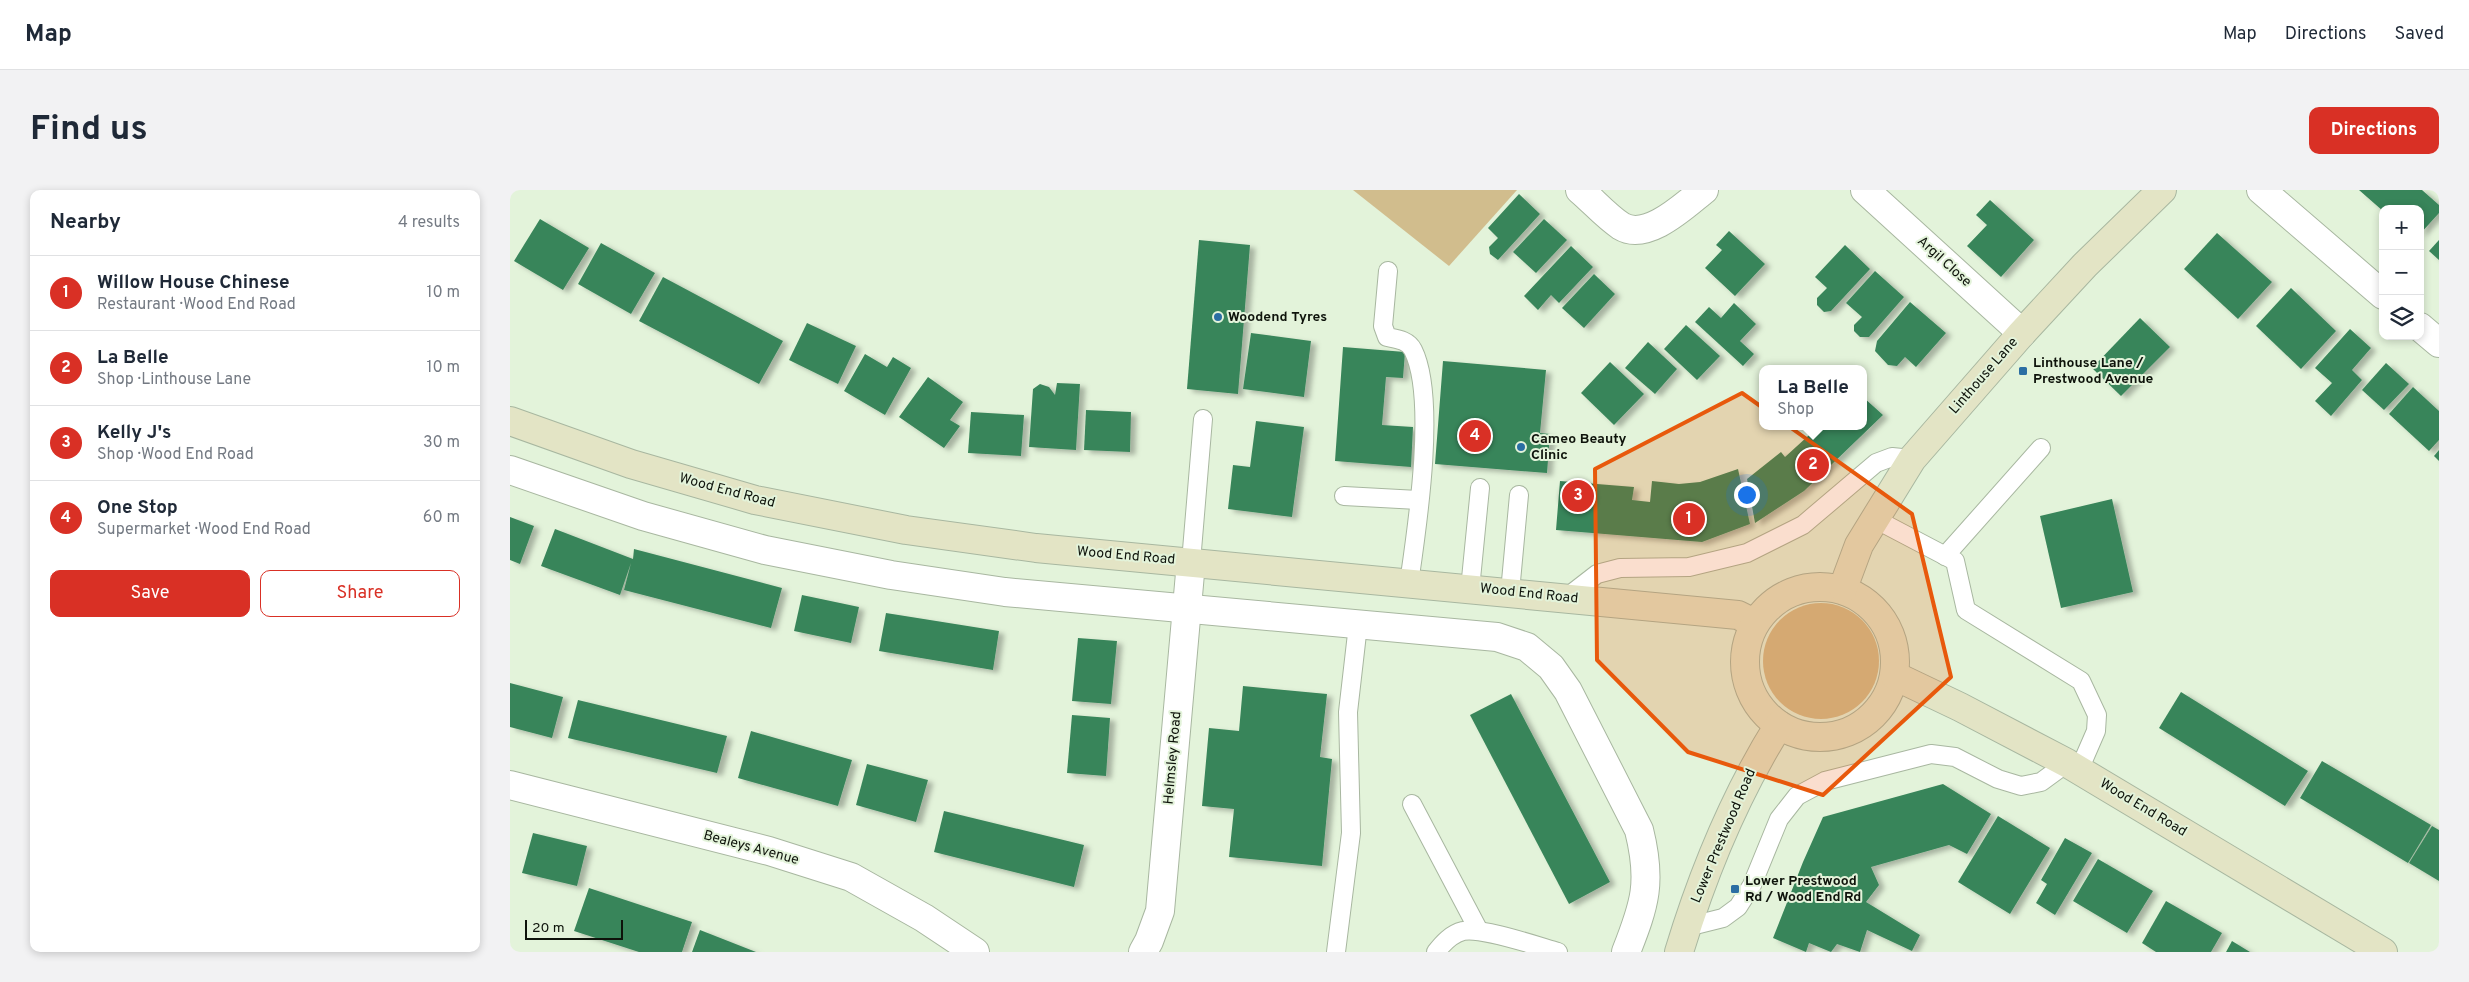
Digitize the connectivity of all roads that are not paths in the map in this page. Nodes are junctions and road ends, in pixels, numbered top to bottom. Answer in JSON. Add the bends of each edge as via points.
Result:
{"nodes":[{"id":1,"x":1580,"y":190,"type":"edge"},
{"id":2,"x":1704,"y":190,"type":"edge"},
{"id":3,"x":1866,"y":190,"type":"edge"},
{"id":4,"x":2162,"y":190,"type":"edge"},
{"id":5,"x":2261,"y":190,"type":"edge"},
{"id":6,"x":1388,"y":271,"type":"dead end"},
{"id":7,"x":2379,"y":292,"type":"edge"},
{"id":8,"x":2424,"y":330,"type":"edge"},
{"id":9,"x":2022,"y":333,"type":"junction"},
{"id":10,"x":2439,"y":343,"type":"edge"},
{"id":11,"x":1203,"y":419,"type":"dead end"},
{"id":12,"x":510,"y":421,"type":"edge"},
{"id":13,"x":2041,"y":448,"type":"dead end"},
{"id":14,"x":1912,"y":459,"type":"junction"},
{"id":15,"x":510,"y":470,"type":"edge"},
{"id":16,"x":1480,"y":488,"type":"dead end"},
{"id":17,"x":1519,"y":495,"type":"dead end"},
{"id":18,"x":1344,"y":496,"type":"dead end"},
{"id":19,"x":1418,"y":500,"type":"junction"},
{"id":20,"x":1875,"y":519,"type":"junction"},
{"id":21,"x":1945,"y":556,"type":"junction"},
{"id":22,"x":1191,"y":562,"type":"junction"},
{"id":23,"x":1409,"y":583,"type":"junction"},
{"id":24,"x":1844,"y":588,"type":"junction"},
{"id":25,"x":1470,"y":589,"type":"junction"},
{"id":26,"x":1510,"y":592,"type":"junction"},
{"id":27,"x":1566,"y":598,"type":"junction"},
{"id":28,"x":1186,"y":609,"type":"junction"},
{"id":29,"x":1754,"y":623,"type":"junction"},
{"id":30,"x":1358,"y":624,"type":"junction"},
{"id":31,"x":1895,"y":676,"type":"junction"},
{"id":32,"x":1779,"y":725,"type":"junction"},
{"id":33,"x":2073,"y":766,"type":"junction"},
{"id":34,"x":510,"y":785,"type":"edge"},
{"id":35,"x":1412,"y":804,"type":"dead end"},
{"id":36,"x":1479,"y":931,"type":"junction"},
{"id":37,"x":1683,"y":940,"type":"edge"},
{"id":38,"x":975,"y":952,"type":"edge"},
{"id":39,"x":1143,"y":952,"type":"edge"},
{"id":40,"x":1336,"y":952,"type":"edge"},
{"id":41,"x":1436,"y":952,"type":"edge"},
{"id":42,"x":1558,"y":952,"type":"edge"},
{"id":43,"x":1626,"y":952,"type":"edge"},
{"id":44,"x":2383,"y":952,"type":"edge"}],
"edges":[{"from":1,"to":2,"type":"street","via":[[1622,226],[1634,230],[1655,227]]},
{"from":3,"to":9,"type":"street","name":"Argil Close"},
{"from":4,"to":9,"type":"street","name":"Linthouse Lane","via":[[2085,265]]},
{"from":5,"to":7,"type":"street"},
{"from":6,"to":19,"type":"lane","via":[[1383,326],[1387,337],[1405,341],[1413,349],[1421,379],[1425,423]]},
{"from":8,"to":10,"type":"street"},
{"from":9,"to":14,"type":"street","name":"Linthouse Lane"},
{"from":11,"to":22,"type":"lane"},
{"from":12,"to":22,"type":"street","name":"Wood End Road","via":[[631,464],[755,500],[906,530],[1036,548]]},
{"from":13,"to":21,"type":"lane"},
{"from":14,"to":20,"type":"street","name":"Linthouse Lane"},
{"from":14,"to":27,"type":"lane","via":[[1892,457],[1876,463],[1803,525],[1747,553],[1689,567],[1620,568],[1597,574]]},
{"from":15,"to":28,"type":"street","via":[[644,516],[765,550],[891,575],[1005,592]]},
{"from":16,"to":25,"type":"lane"},
{"from":17,"to":26,"type":"lane"},
{"from":18,"to":19,"type":"lane"},
{"from":19,"to":23,"type":"lane"},
{"from":20,"to":21,"type":"lane"},
{"from":20,"to":24,"type":"street","name":"Linthouse Lane","via":[[1859,545]]},
{"from":21,"to":33,"type":"lane","via":[[1955,561],[1966,610],[2082,681],[2098,715],[2096,731]]},
{"from":22,"to":23,"type":"street","name":"Wood End Road"},
{"from":22,"to":28,"type":"street","name":"Helmsley Road"},
{"from":23,"to":25,"type":"street","name":"Wood End Road"},
{"from":24,"to":29,"type":"street","via":[[1802,589],[1779,599]]},
{"from":24,"to":31,"type":"street","via":[[1866,602],[1882,618],[1892,638]]},
{"from":25,"to":26,"type":"street","name":"Wood End Road"},
{"from":26,"to":27,"type":"street","name":"Wood End Road"},
{"from":27,"to":29,"type":"street","name":"Wood End Road","via":[[1738,615]]},
{"from":28,"to":30,"type":"street"},
{"from":28,"to":39,"type":"street","name":"Helmsley Road","via":[[1160,911]]},
{"from":29,"to":32,"type":"street","via":[[1746,645],[1747,682],[1755,701]]},
{"from":30,"to":40,"type":"lane","via":[[1348,712],[1351,833]]},
{"from":30,"to":43,"type":"street","via":[[1497,636],[1527,647],[1551,667],[1568,691],[1639,830],[1647,884],[1642,912]]},
{"from":31,"to":32,"type":"street","via":[[1883,704],[1871,718],[1852,731],[1829,737],[1807,736]]},
{"from":31,"to":33,"type":"street","name":"Wood End Road","via":[[1960,706]]},
{"from":32,"to":37,"type":"street","name":"Lower Prestwood Road","via":[[1730,815]]},
{"from":33,"to":37,"type":"lane","via":[[2041,782],[2021,786],[1998,780],[1955,757],[1931,754],[1825,781],[1797,796],[1779,819],[1752,885],[1738,907]]},
{"from":33,"to":44,"type":"street","name":"Wood End Road"},
{"from":34,"to":38,"type":"street","name":"Bealeys Avenue","via":[[769,851],[851,877],[924,918]]},
{"from":35,"to":36,"type":"lane"},
{"from":36,"to":41,"type":"lane","via":[[1463,931],[1447,939]]},
{"from":36,"to":42,"type":"lane"}]}
